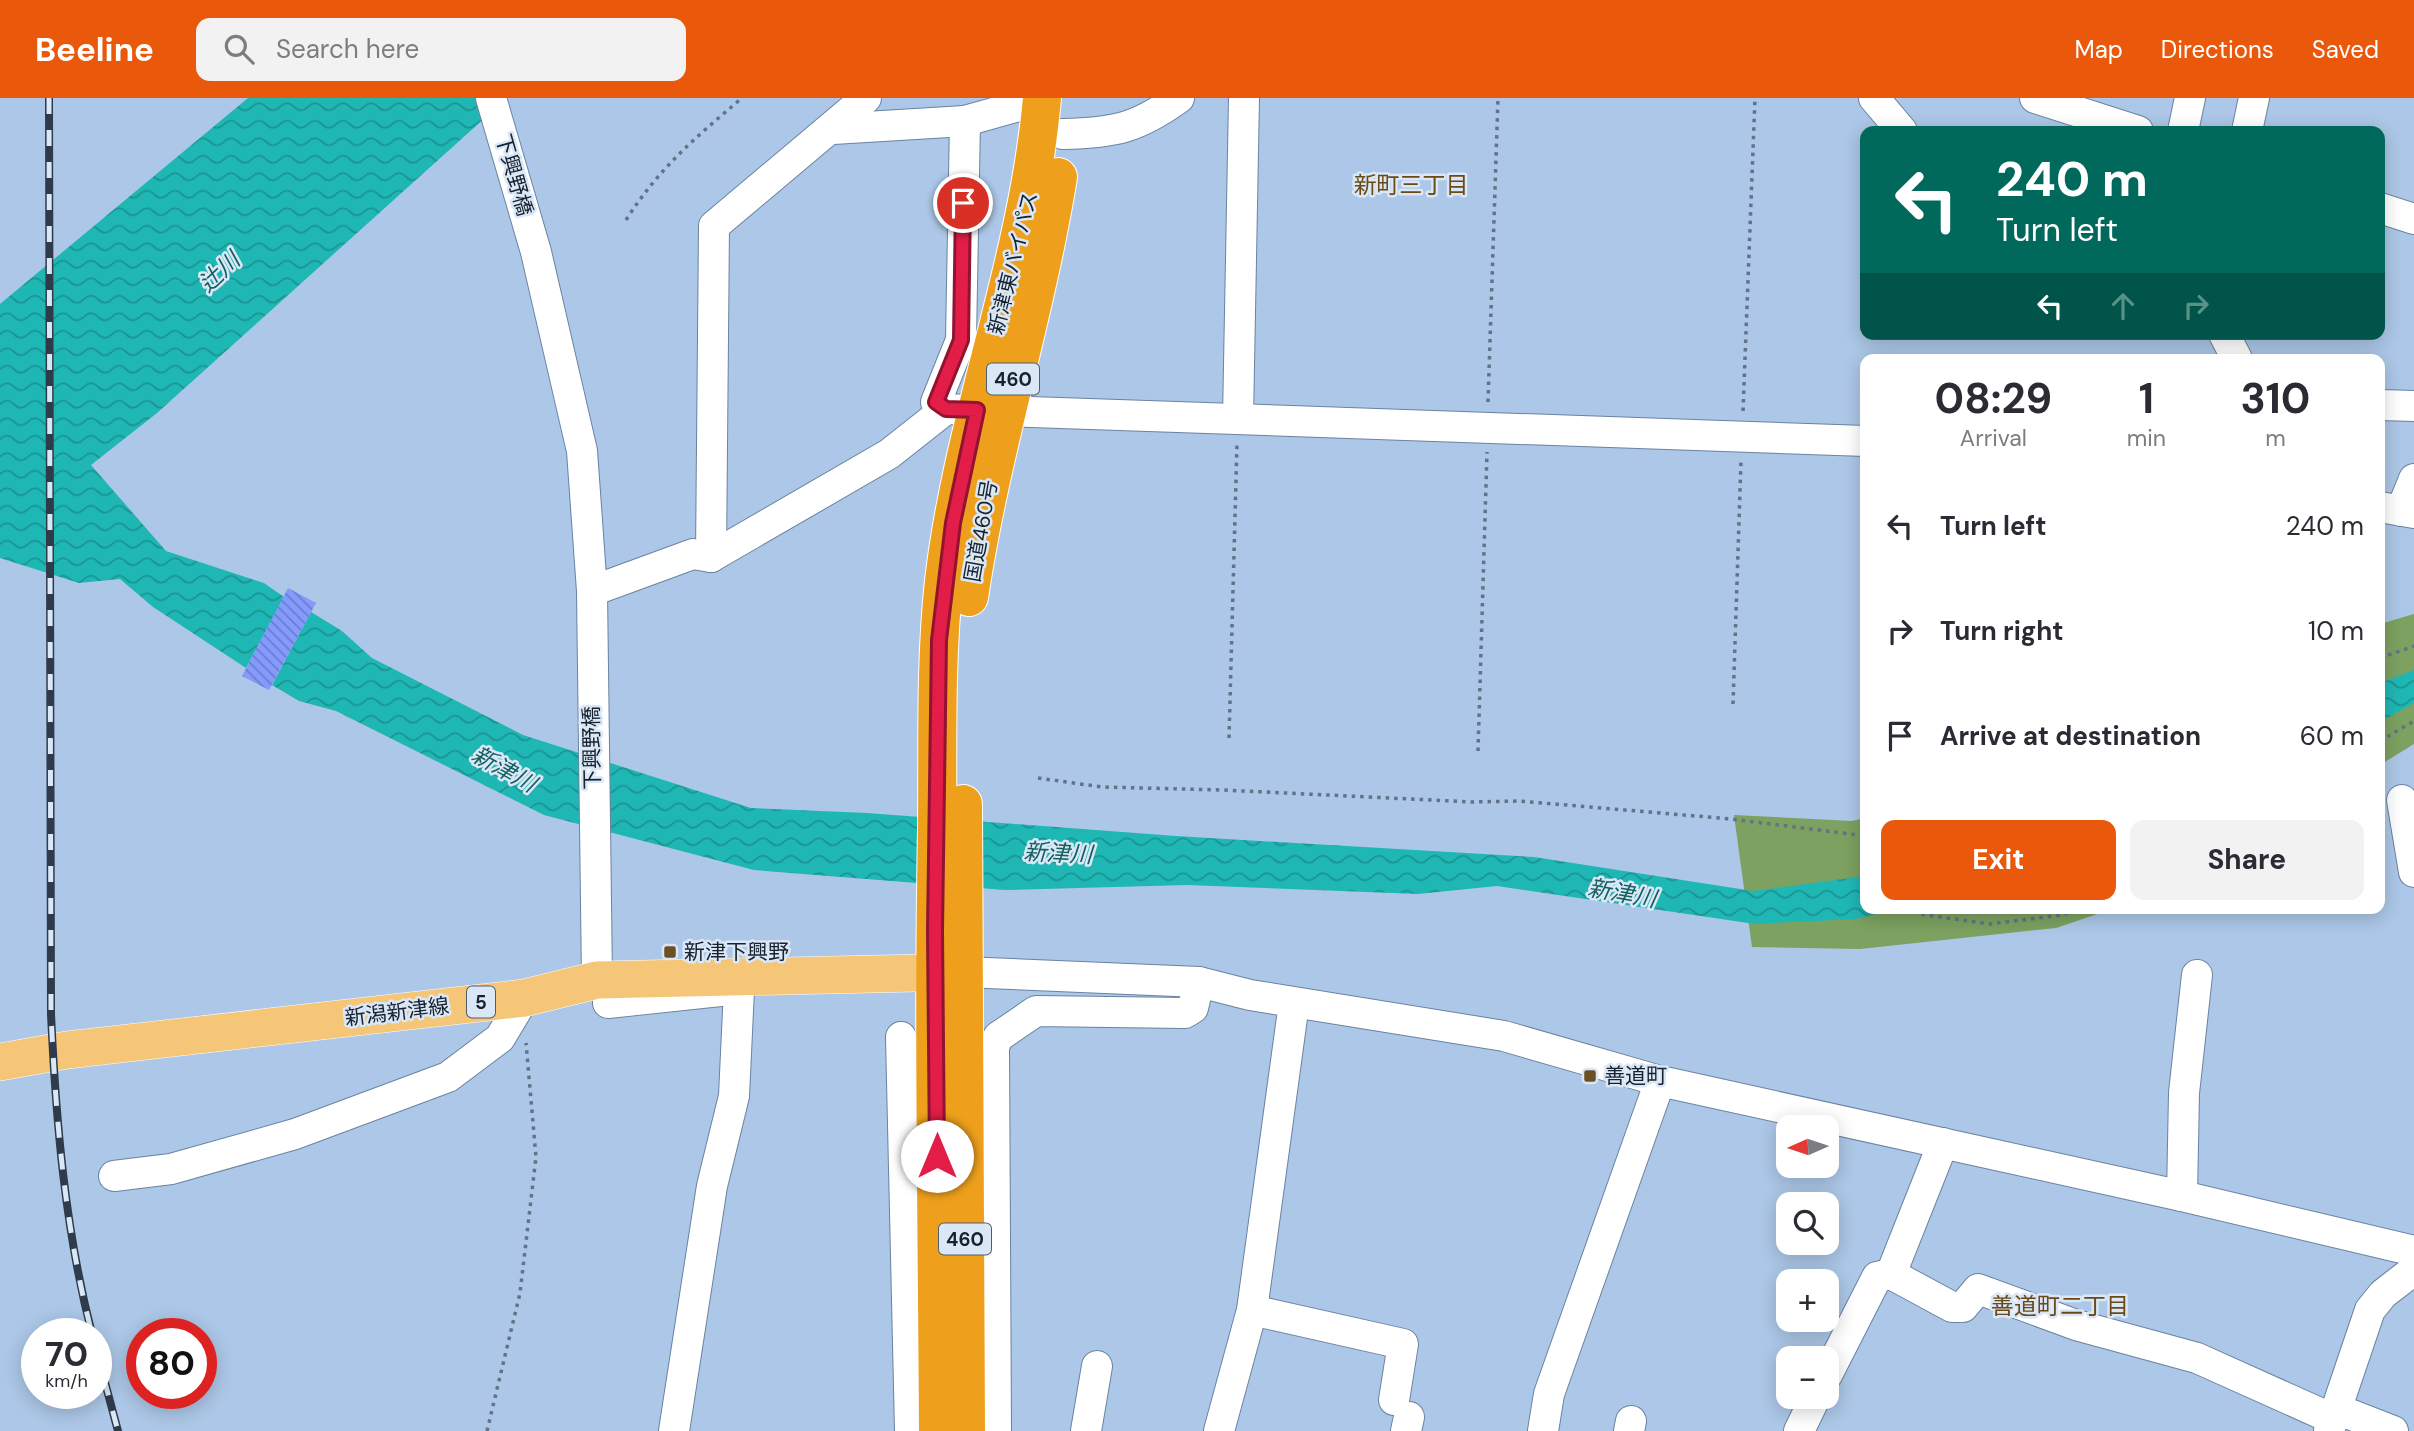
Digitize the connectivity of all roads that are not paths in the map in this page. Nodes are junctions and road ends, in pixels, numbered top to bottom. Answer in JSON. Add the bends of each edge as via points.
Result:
{"nodes":[{"id":1,"x":491,"y":98,"type":"edge"},
{"id":2,"x":866,"y":98,"type":"edge"},
{"id":3,"x":1179,"y":98,"type":"edge"},
{"id":4,"x":1244,"y":98,"type":"edge"},
{"id":5,"x":1874,"y":98,"type":"edge"},
{"id":6,"x":2189,"y":98,"type":"edge"},
{"id":7,"x":2254,"y":98,"type":"edge"},
{"id":8,"x":2046,"y":100,"type":"edge"},
{"id":9,"x":1028,"y":102,"type":"edge"},
{"id":10,"x":1062,"y":116,"type":"edge"},
{"id":11,"x":965,"y":121,"type":"junction"},
{"id":12,"x":1898,"y":126,"type":"edge"},
{"id":13,"x":2123,"y":126,"type":"edge"},
{"id":14,"x":2184,"y":126,"type":"edge"},
{"id":15,"x":2248,"y":126,"type":"edge"},
{"id":16,"x":833,"y":129,"type":"junction"},
{"id":17,"x":2385,"y":210,"type":"edge"},
{"id":18,"x":2414,"y":219,"type":"edge"},
{"id":19,"x":2385,"y":405,"type":"edge"},
{"id":20,"x":2414,"y":406,"type":"edge"},
{"id":21,"x":976,"y":410,"type":"junction"},
{"id":22,"x":1238,"y":419,"type":"junction"},
{"id":23,"x":1860,"y":441,"type":"edge"},
{"id":24,"x":2414,"y":479,"type":"edge"},
{"id":25,"x":2398,"y":510,"type":"edge"},
{"id":26,"x":711,"y":557,"type":"junction"},
{"id":27,"x":592,"y":591,"type":"junction"},
{"id":28,"x":2402,"y":800,"type":"dead end"},
{"id":29,"x":2414,"y":872,"type":"edge"},
{"id":30,"x":949,"y":972,"type":"junction"},
{"id":31,"x":2197,"y":975,"type":"dead end"},
{"id":32,"x":603,"y":980,"type":"junction"},
{"id":33,"x":1199,"y":982,"type":"junction"},
{"id":34,"x":524,"y":998,"type":"junction"},
{"id":35,"x":1294,"y":1003,"type":"junction"},
{"id":36,"x":934,"y":1043,"type":"junction"},
{"id":37,"x":0,"y":1062,"type":"edge"},
{"id":38,"x":1660,"y":1081,"type":"junction"},
{"id":39,"x":1943,"y":1143,"type":"junction"},
{"id":40,"x":114,"y":1176,"type":"dead end"},
{"id":41,"x":2182,"y":1196,"type":"junction"},
{"id":42,"x":2414,"y":1251,"type":"edge"},
{"id":43,"x":2414,"y":1270,"type":"edge"},
{"id":44,"x":1891,"y":1274,"type":"junction"},
{"id":45,"x":1252,"y":1310,"type":"junction"},
{"id":46,"x":1839,"y":1351,"type":"edge"},
{"id":47,"x":1097,"y":1366,"type":"dead end"},
{"id":48,"x":1810,"y":1409,"type":"edge"},
{"id":49,"x":1403,"y":1416,"type":"edge"},
{"id":50,"x":2334,"y":1420,"type":"edge"},
{"id":51,"x":674,"y":1431,"type":"edge"},
{"id":52,"x":910,"y":1431,"type":"edge"},
{"id":53,"x":938,"y":1431,"type":"edge"},
{"id":54,"x":966,"y":1431,"type":"edge"},
{"id":55,"x":996,"y":1431,"type":"edge"},
{"id":56,"x":1087,"y":1431,"type":"edge"},
{"id":57,"x":1219,"y":1431,"type":"edge"},
{"id":58,"x":1543,"y":1431,"type":"edge"},
{"id":59,"x":1799,"y":1431,"type":"edge"},
{"id":60,"x":2393,"y":1431,"type":"edge"}],
"edges":[{"from":1,"to":27,"type":"street","name":"下興野橋","via":[[536,253],[582,451]]},
{"from":2,"to":16,"type":"street"},
{"from":3,"to":10,"type":"street","via":[[1153,117],[1116,132]]},
{"from":4,"to":22,"type":"street"},
{"from":5,"to":12,"type":"street"},
{"from":6,"to":14,"type":"street"},
{"from":7,"to":15,"type":"street"},
{"from":8,"to":13,"type":"street"},
{"from":9,"to":11,"type":"street"},
{"from":9,"to":21,"type":"highway","name":"新津東バイパス","number":"460","via":[[1031,191]]},
{"from":10,"to":21,"type":"highway","name":"国道460号","number":"460","via":[[1045,257]]},
{"from":11,"to":16,"type":"street"},
{"from":11,"to":21,"type":"street","via":[[961,340],[936,402]]},
{"from":16,"to":26,"type":"street","via":[[714,226]]},
{"from":17,"to":18,"type":"street"},
{"from":19,"to":20,"type":"street"},
{"from":21,"to":22,"type":"street"},
{"from":21,"to":26,"type":"street","via":[[889,454]]},
{"from":21,"to":30,"type":"highway","name":"国道460号","number":"460","via":[[977,545],[950,779]]},
{"from":22,"to":23,"type":"street"},
{"from":24,"to":25,"type":"street"},
{"from":26,"to":27,"type":"street","via":[[693,554]]},
{"from":27,"to":32,"type":"street","name":"下興野橋","via":[[594,847]]},
{"from":28,"to":29,"type":"street"},
{"from":30,"to":32,"type":"main road","name":"新潟新津線","number":"5"},
{"from":30,"to":33,"type":"street"},
{"from":30,"to":36,"type":"highway","number":"460"},
{"from":31,"to":41,"type":"street","via":[[2184,1093]]},
{"from":32,"to":34,"type":"main road","name":"新潟新津線","number":"5"},
{"from":32,"to":51,"type":"street","via":[[608,1003],[739,989],[734,1096],[712,1186]]},
{"from":33,"to":35,"type":"street"},
{"from":33,"to":55,"type":"street","via":[[1193,1009],[1185,1013],[1036,1011],[998,1037],[994,1047]]},
{"from":34,"to":37,"type":"main road","name":"新潟新津線","number":"5","via":[[66,1050]]},
{"from":34,"to":40,"type":"street","via":[[500,1038],[449,1077],[295,1135],[171,1169]]},
{"from":35,"to":38,"type":"street","via":[[1504,1036]]},
{"from":35,"to":45,"type":"street"},
{"from":36,"to":52,"type":"street"},
{"from":36,"to":53,"type":"highway","number":"460"},
{"from":36,"to":54,"type":"highway","number":"460"},
{"from":38,"to":39,"type":"street"},
{"from":38,"to":58,"type":"street","via":[[1549,1394]]},
{"from":39,"to":41,"type":"street"},
{"from":39,"to":44,"type":"street"},
{"from":41,"to":42,"type":"street"},
{"from":43,"to":50,"type":"street","via":[[2382,1294],[2370,1310]]},
{"from":44,"to":46,"type":"street","via":[[1877,1277]]},
{"from":44,"to":50,"type":"street","via":[[1952,1307],[1963,1307],[1978,1289],[2076,1325],[2197,1358]]},
{"from":45,"to":49,"type":"street","via":[[1403,1344]]},
{"from":45,"to":57,"type":"street"},
{"from":47,"to":56,"type":"street"},
{"from":48,"to":59,"type":"street"},
{"from":50,"to":60,"type":"street"}]}
